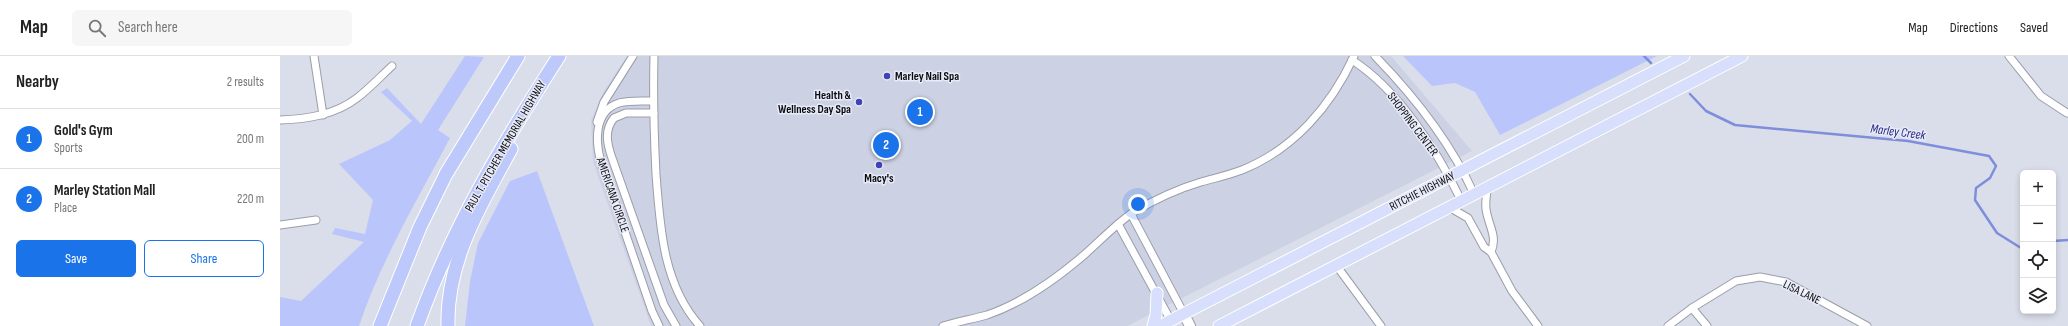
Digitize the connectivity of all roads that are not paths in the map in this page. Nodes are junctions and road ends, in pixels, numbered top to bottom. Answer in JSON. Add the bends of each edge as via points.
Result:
{"nodes":[{"id":1,"x":314,"y":56,"type":"edge"},
{"id":2,"x":518,"y":56,"type":"edge"},
{"id":3,"x":559,"y":56,"type":"edge"},
{"id":4,"x":634,"y":56,"type":"edge"},
{"id":5,"x":654,"y":56,"type":"edge"},
{"id":6,"x":1375,"y":56,"type":"edge"},
{"id":7,"x":1684,"y":56,"type":"edge"},
{"id":8,"x":1742,"y":56,"type":"edge"},
{"id":9,"x":2009,"y":56,"type":"edge"},
{"id":10,"x":1353,"y":58,"type":"edge"},
{"id":11,"x":392,"y":66,"type":"dead end"},
{"id":12,"x":549,"y":71,"type":"junction"},
{"id":13,"x":653,"y":100,"type":"junction"},
{"id":14,"x":654,"y":113,"type":"junction"},
{"id":15,"x":2066,"y":113,"type":"dead end"},
{"id":16,"x":323,"y":115,"type":"junction"},
{"id":17,"x":280,"y":120,"type":"edge"},
{"id":18,"x":596,"y":140,"type":"junction"},
{"id":19,"x":1463,"y":170,"type":"junction"},
{"id":20,"x":1450,"y":177,"type":"junction"},
{"id":21,"x":1487,"y":187,"type":"junction"},
{"id":22,"x":1474,"y":194,"type":"junction"},
{"id":23,"x":1461,"y":200,"type":"junction"},
{"id":24,"x":1449,"y":207,"type":"junction"},
{"id":25,"x":1132,"y":214,"type":"junction"},
{"id":26,"x":316,"y":220,"type":"dead end"},
{"id":27,"x":1118,"y":224,"type":"junction"},
{"id":28,"x":280,"y":225,"type":"edge"},
{"id":29,"x":1491,"y":252,"type":"junction"},
{"id":30,"x":1336,"y":265,"type":"junction"},
{"id":31,"x":1157,"y":293,"type":"junction"},
{"id":32,"x":1692,"y":308,"type":"junction"},
{"id":33,"x":1184,"y":314,"type":"junction"},
{"id":34,"x":1172,"y":323,"type":"edge"},
{"id":35,"x":380,"y":326,"type":"edge"},
{"id":36,"x":417,"y":326,"type":"edge"},
{"id":37,"x":448,"y":326,"type":"edge"},
{"id":38,"x":659,"y":326,"type":"edge"},
{"id":39,"x":676,"y":326,"type":"edge"},
{"id":40,"x":700,"y":326,"type":"edge"},
{"id":41,"x":942,"y":326,"type":"edge"},
{"id":42,"x":1152,"y":326,"type":"edge"},
{"id":43,"x":1160,"y":326,"type":"edge"},
{"id":44,"x":1190,"y":326,"type":"edge"},
{"id":45,"x":1219,"y":326,"type":"edge"},
{"id":46,"x":1381,"y":326,"type":"edge"},
{"id":47,"x":1538,"y":326,"type":"edge"},
{"id":48,"x":1668,"y":326,"type":"edge"},
{"id":49,"x":1707,"y":326,"type":"edge"},
{"id":50,"x":1867,"y":326,"type":"edge"}],
"edges":[{"from":1,"to":16,"type":"street"},
{"from":2,"to":35,"type":"highway","via":[[446,174],[405,262]]},
{"from":3,"to":12,"type":"highway","name":"PAUL T. PITCHER MEMORIAL HIGHWAY"},
{"from":4,"to":18,"type":"street","via":[[599,112]]},
{"from":5,"to":13,"type":"street"},
{"from":6,"to":19,"type":"street","name":"SHOPPING CENTER","via":[[1436,127]]},
{"from":7,"to":19,"type":"main road","name":"RITCHIE HIGHWAY"},
{"from":8,"to":21,"type":"main road"},
{"from":9,"to":15,"type":"street","via":[[2041,96]]},
{"from":10,"to":20,"type":"street","name":"SHOPPING CENTER","via":[[1376,77],[1406,112],[1435,150]]},
{"from":10,"to":25,"type":"street","via":[[1315,119],[1280,150],[1242,170],[1176,191]]},
{"from":11,"to":16,"type":"street","via":[[357,98]]},
{"from":12,"to":36,"type":"highway","name":"PAUL T. PITCHER MEMORIAL HIGHWAY","via":[[479,185],[431,287]]},
{"from":12,"to":37,"type":"highway","via":[[464,241],[450,296]]},
{"from":13,"to":14,"type":"street"},
{"from":13,"to":18,"type":"street","name":"AMERICANA CIRCLE","via":[[613,106],[601,118]]},
{"from":14,"to":39,"type":"street","name":"AMERICANA CIRCLE","via":[[626,113],[614,118],[607,131],[607,139],[664,305]]},
{"from":14,"to":40,"type":"street","via":[[661,236],[683,304]]},
{"from":16,"to":17,"type":"street"},
{"from":18,"to":38,"type":"street","name":"AMERICANA CIRCLE","via":[[601,162]]},
{"from":19,"to":20,"type":"main road","name":"RITCHIE HIGHWAY"},
{"from":19,"to":22,"type":"street","name":"SHOPPING CENTER"},
{"from":20,"to":23,"type":"street","name":"SHOPPING CENTER"},
{"from":20,"to":33,"type":"main road","name":"RITCHIE HIGHWAY"},
{"from":21,"to":22,"type":"main road"},
{"from":21,"to":29,"type":"street","via":[[1486,210],[1494,238]]},
{"from":22,"to":23,"type":"main road"},
{"from":23,"to":24,"type":"main road"},
{"from":24,"to":29,"type":"street","via":[[1468,218],[1484,247]]},
{"from":24,"to":30,"type":"main road"},
{"from":25,"to":27,"type":"street"},
{"from":25,"to":33,"type":"street"},
{"from":26,"to":28,"type":"street"},
{"from":27,"to":31,"type":"street"},
{"from":27,"to":41,"type":"street","via":[[1079,259],[1033,292],[987,314]]},
{"from":29,"to":47,"type":"street","via":[[1512,291]]},
{"from":30,"to":45,"type":"main road"},
{"from":30,"to":46,"type":"street"},
{"from":31,"to":34,"type":"street"},
{"from":31,"to":42,"type":"main road","via":[[1156,314]]},
{"from":32,"to":48,"type":"street","name":"LISA LANE"},
{"from":32,"to":49,"type":"street"},
{"from":32,"to":50,"type":"street","name":"LISA LANE","via":[[1736,281],[1760,277],[1786,282]]},
{"from":33,"to":34,"type":"main road","name":"RITCHIE HIGHWAY"},
{"from":33,"to":44,"type":"main road"},
{"from":34,"to":43,"type":"main road","name":"RITCHIE HIGHWAY"}]}
